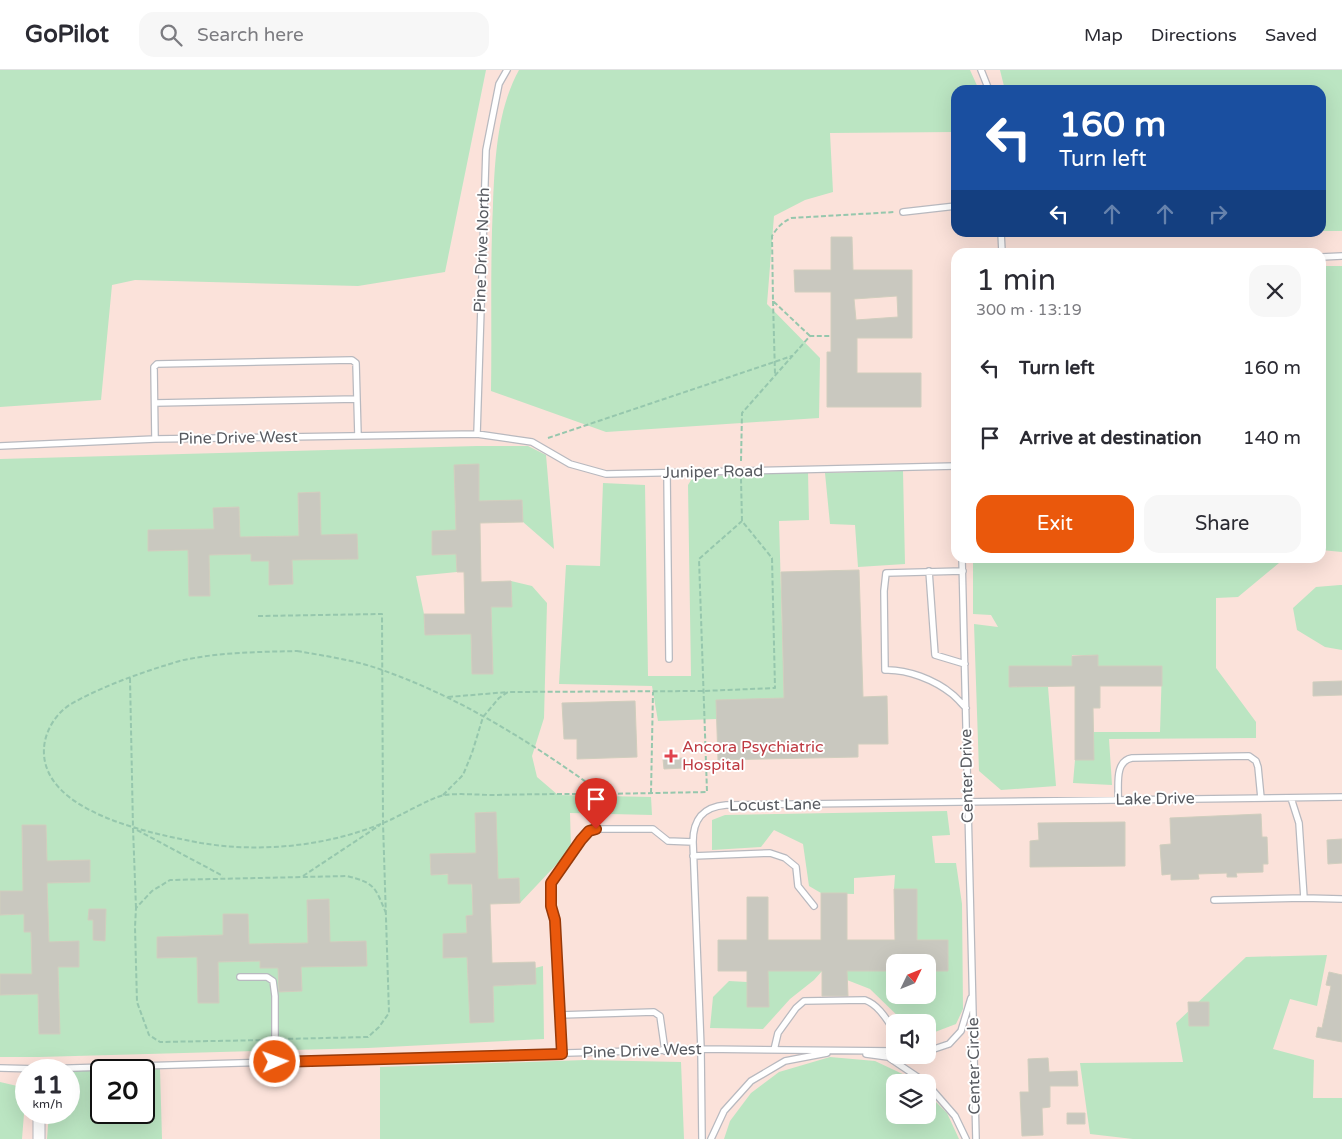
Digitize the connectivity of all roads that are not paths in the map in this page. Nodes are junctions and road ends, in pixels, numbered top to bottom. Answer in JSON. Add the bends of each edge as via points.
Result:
{"nodes":[{"id":1,"x":507,"y":70,"type":"edge"},
{"id":2,"x":981,"y":70,"type":"edge"},
{"id":3,"x":988,"y":85,"type":"edge"},
{"id":4,"x":951,"y":207,"type":"edge"},
{"id":5,"x":902,"y":212,"type":"road end"},
{"id":6,"x":1342,"y":256,"type":"edge"},
{"id":7,"x":1326,"y":257,"type":"edge"},
{"id":8,"x":357,"y":399,"type":"junction"},
{"id":9,"x":155,"y":403,"type":"junction"},
{"id":10,"x":477,"y":434,"type":"junction"},
{"id":11,"x":358,"y":436,"type":"junction"},
{"id":12,"x":155,"y":439,"type":"junction"},
{"id":13,"x":0,"y":446,"type":"edge"},
{"id":14,"x":951,"y":466,"type":"edge"},
{"id":15,"x":667,"y":474,"type":"junction"},
{"id":16,"x":962,"y":563,"type":"edge"},
{"id":17,"x":929,"y":571,"type":"junction"},
{"id":18,"x":963,"y":571,"type":"junction"},
{"id":19,"x":669,"y":659,"type":"dead end"},
{"id":20,"x":965,"y":664,"type":"junction"},
{"id":21,"x":966,"y":708,"type":"junction"},
{"id":22,"x":1342,"y":797,"type":"edge"},
{"id":23,"x":1261,"y":798,"type":"junction"},
{"id":24,"x":1291,"y":798,"type":"junction"},
{"id":25,"x":1118,"y":800,"type":"junction"},
{"id":26,"x":968,"y":802,"type":"junction"},
{"id":27,"x":693,"y":842,"type":"junction"},
{"id":28,"x":693,"y":856,"type":"junction"},
{"id":29,"x":1304,"y":898,"type":"junction"},
{"id":30,"x":1342,"y":899,"type":"edge"},
{"id":31,"x":1214,"y":900,"type":"dead end"},
{"id":32,"x":814,"y":906,"type":"dead end"},
{"id":33,"x":240,"y":977,"type":"dead end"},
{"id":34,"x":972,"y":994,"type":"junction"},
{"id":35,"x":560,"y":1015,"type":"junction"},
{"id":36,"x":886,"y":1019,"type":"edge"},
{"id":37,"x":961,"y":1031,"type":"junction"},
{"id":38,"x":973,"y":1037,"type":"junction"},
{"id":39,"x":936,"y":1048,"type":"edge"},
{"id":40,"x":665,"y":1050,"type":"junction"},
{"id":41,"x":701,"y":1050,"type":"junction"},
{"id":42,"x":774,"y":1050,"type":"junction"},
{"id":43,"x":841,"y":1050,"type":"junction"},
{"id":44,"x":886,"y":1051,"type":"edge"},
{"id":45,"x":562,"y":1054,"type":"junction"},
{"id":46,"x":275,"y":1062,"type":"junction"},
{"id":47,"x":0,"y":1068,"type":"edge"},
{"id":48,"x":15,"y":1068,"type":"edge"},
{"id":49,"x":80,"y":1068,"type":"edge"},
{"id":50,"x":912,"y":1074,"type":"edge"},
{"id":51,"x":936,"y":1095,"type":"edge"},
{"id":52,"x":39,"y":1124,"type":"edge"},
{"id":53,"x":39,"y":1139,"type":"edge"},
{"id":54,"x":702,"y":1139,"type":"edge"},
{"id":55,"x":711,"y":1139,"type":"edge"},
{"id":56,"x":966,"y":1139,"type":"edge"},
{"id":57,"x":976,"y":1139,"type":"edge"}],
"edges":[{"from":1,"to":10,"type":"lane","name":"Pine Drive North","via":[[500,84],[486,150]]},
{"from":2,"to":3,"type":"lane"},
{"from":4,"to":5,"type":"lane"},
{"from":6,"to":7,"type":"lane"},
{"from":8,"to":9,"type":"lane"},
{"from":8,"to":9,"type":"lane","via":[[356,363],[352,360],[157,364],[154,367]]},
{"from":8,"to":11,"type":"lane"},
{"from":9,"to":12,"type":"lane"},
{"from":10,"to":11,"type":"lane","name":"Pine Drive West"},
{"from":10,"to":15,"type":"lane","name":"Juniper Road","via":[[532,442],[570,464],[606,474]]},
{"from":11,"to":12,"type":"lane","name":"Pine Drive West"},
{"from":12,"to":13,"type":"lane","name":"Pine Drive West"},
{"from":14,"to":15,"type":"lane","name":"Juniper Road"},
{"from":15,"to":19,"type":"lane"},
{"from":16,"to":18,"type":"lane","name":"Center Drive"},
{"from":17,"to":18,"type":"lane"},
{"from":17,"to":20,"type":"lane","via":[[934,655]]},
{"from":17,"to":21,"type":"lane","via":[[886,573],[885,670],[897,670],[938,684]]},
{"from":18,"to":20,"type":"lane","name":"Center Drive"},
{"from":20,"to":21,"type":"lane","name":"Center Drive"},
{"from":21,"to":26,"type":"lane","name":"Center Drive"},
{"from":22,"to":24,"type":"lane","name":"Lake Drive"},
{"from":23,"to":24,"type":"lane","name":"Lake Drive"},
{"from":23,"to":25,"type":"lane","name":"Lake Drive"},
{"from":23,"to":25,"type":"lane","via":[[1258,767],[1249,756],[1124,760],[1120,766]]},
{"from":24,"to":29,"type":"lane","via":[[1298,823]]},
{"from":25,"to":26,"type":"lane","name":"Lake Drive"},
{"from":26,"to":27,"type":"lane","name":"Locust Lane","via":[[716,806],[706,810],[698,819],[693,830]]},
{"from":26,"to":34,"type":"lane","name":"Center Drive"},
{"from":27,"to":28,"type":"lane","name":"Locust Lane"},
{"from":27,"to":35,"type":"lane","via":[[668,841],[653,829],[596,829],[589,831],[581,840],[551,883]]},
{"from":28,"to":32,"type":"lane","via":[[770,853],[785,858],[796,867],[798,886]]},
{"from":28,"to":41,"type":"lane","name":"Locust Lane"},
{"from":29,"to":30,"type":"lane"},
{"from":29,"to":31,"type":"lane"},
{"from":33,"to":46,"type":"lane","via":[[267,977],[273,981]]},
{"from":34,"to":37,"type":"lane"},
{"from":34,"to":38,"type":"lane","name":"Center Circle"},
{"from":35,"to":40,"type":"lane","via":[[654,1012],[660,1016]]},
{"from":35,"to":45,"type":"lane"},
{"from":36,"to":42,"type":"lane","via":[[873,1003],[865,1000],[804,1001],[778,1033]]},
{"from":37,"to":38,"type":"lane"},
{"from":37,"to":39,"type":"lane","via":[[949,1044]]},
{"from":38,"to":57,"type":"lane","name":"Center Circle"},
{"from":40,"to":41,"type":"lane","name":"Pine Drive West"},
{"from":40,"to":45,"type":"lane","name":"Pine Drive West"},
{"from":41,"to":42,"type":"lane","name":"Pine Drive West"},
{"from":41,"to":54,"type":"lane"},
{"from":42,"to":43,"type":"lane","name":"Pine Drive West"},
{"from":43,"to":44,"type":"lane","name":"Pine Drive West"},
{"from":43,"to":50,"type":"lane","name":"Center Circle","via":[[888,1057]]},
{"from":43,"to":55,"type":"lane","name":"Center Circle","via":[[785,1061],[751,1082],[724,1111]]},
{"from":45,"to":46,"type":"lane","name":"Pine Drive West"},
{"from":46,"to":49,"type":"lane","name":"Pine Drive West"},
{"from":47,"to":48,"type":"lane","name":"Pine Drive West"},
{"from":51,"to":56,"type":"lane","name":"Center Circle","via":[[955,1116]]},
{"from":52,"to":53,"type":"street"}]}
